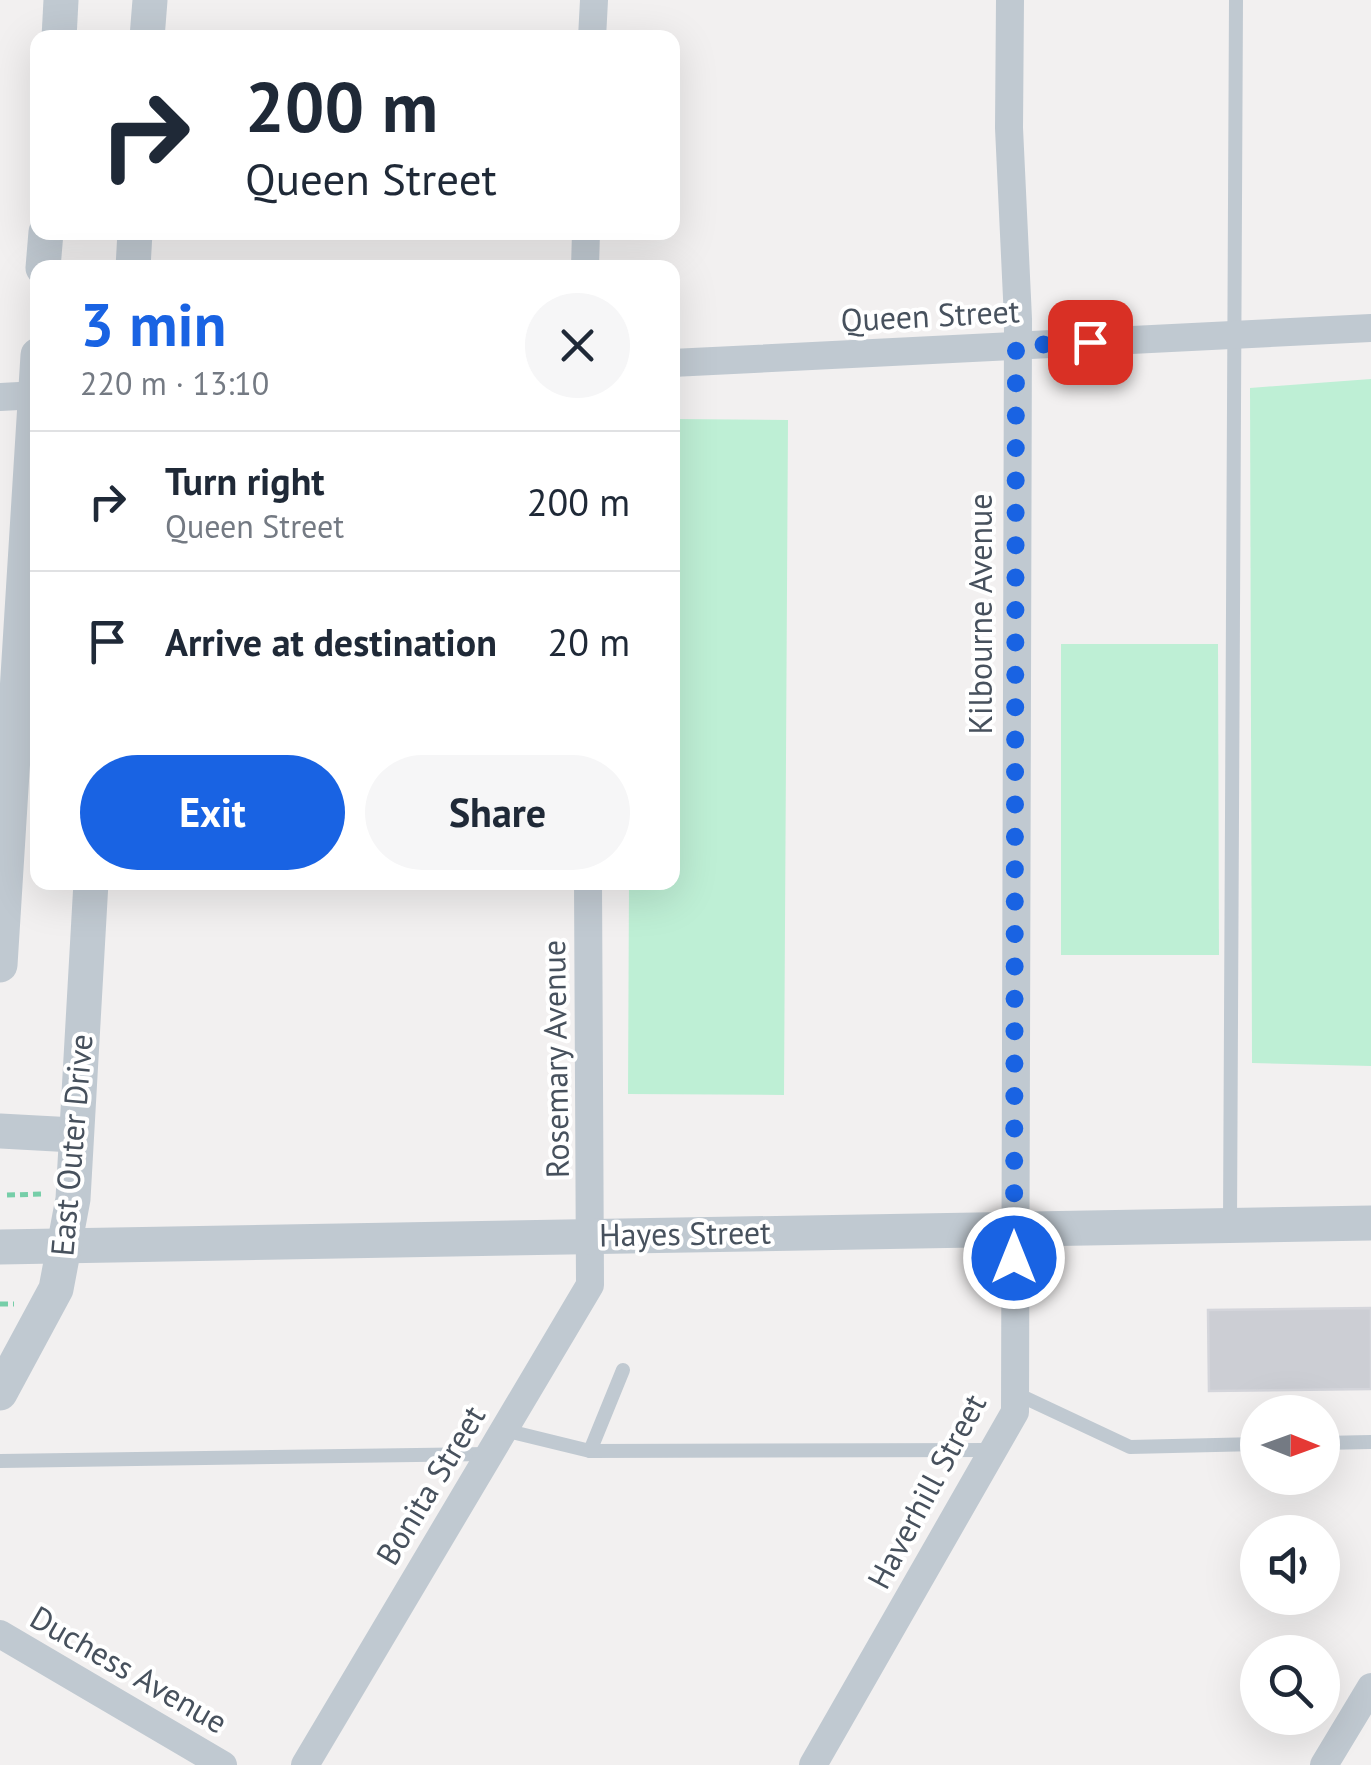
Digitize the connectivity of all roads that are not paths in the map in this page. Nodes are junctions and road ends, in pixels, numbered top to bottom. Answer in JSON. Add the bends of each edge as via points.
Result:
{"nodes":[{"id":1,"x":61,"y":0,"type":"edge"},
{"id":2,"x":150,"y":0,"type":"edge"},
{"id":3,"x":594,"y":0,"type":"edge"},
{"id":4,"x":1010,"y":0,"type":"edge"},
{"id":5,"x":1236,"y":0,"type":"edge"},
{"id":6,"x":59,"y":30,"type":"edge"},
{"id":7,"x":148,"y":30,"type":"edge"},
{"id":8,"x":592,"y":30,"type":"edge"},
{"id":9,"x":1371,"y":328,"type":"edge"},
{"id":10,"x":1237,"y":335,"type":"junction"},
{"id":11,"x":1016,"y":346,"type":"junction"},
{"id":12,"x":680,"y":363,"type":"edge"},
{"id":13,"x":24,"y":396,"type":"edge"},
{"id":14,"x":26,"y":751,"type":"edge"},
{"id":15,"x":90,"y":890,"type":"edge"},
{"id":16,"x":588,"y":890,"type":"edge"},
{"id":17,"x":0,"y":965,"type":"edge"},
{"id":18,"x":0,"y":1131,"type":"edge"},
{"id":19,"x":74,"y":1134,"type":"junction"},
{"id":20,"x":1371,"y":1223,"type":"edge"},
{"id":21,"x":1230,"y":1225,"type":"junction"},
{"id":22,"x":1014,"y":1228,"type":"junction"},
{"id":23,"x":592,"y":1234,"type":"junction"},
{"id":24,"x":65,"y":1246,"type":"junction"},
{"id":25,"x":0,"y":1247,"type":"edge"},
{"id":26,"x":623,"y":1370,"type":"dead end"},
{"id":27,"x":0,"y":1393,"type":"edge"},
{"id":28,"x":1014,"y":1393,"type":"junction"},
{"id":29,"x":504,"y":1430,"type":"junction"},
{"id":30,"x":1371,"y":1442,"type":"edge"},
{"id":31,"x":1340,"y":1443,"type":"edge"},
{"id":32,"x":1240,"y":1444,"type":"edge"},
{"id":33,"x":994,"y":1450,"type":"junction"},
{"id":34,"x":590,"y":1452,"type":"junction"},
{"id":35,"x":489,"y":1454,"type":"junction"},
{"id":36,"x":0,"y":1460,"type":"edge"},
{"id":37,"x":0,"y":1634,"type":"edge"},
{"id":38,"x":1371,"y":1686,"type":"edge"},
{"id":39,"x":223,"y":1765,"type":"edge"},
{"id":40,"x":305,"y":1765,"type":"edge"},
{"id":41,"x":813,"y":1765,"type":"edge"},
{"id":42,"x":1324,"y":1765,"type":"edge"}],
"edges":[{"from":1,"to":6,"type":"street"},
{"from":2,"to":7,"type":"street"},
{"from":3,"to":8,"type":"street"},
{"from":4,"to":11,"type":"street","name":"Kilbourne Avenue"},
{"from":5,"to":10,"type":"lane"},
{"from":9,"to":10,"type":"street","name":"Queen Street"},
{"from":10,"to":11,"type":"street","name":"Queen Street"},
{"from":10,"to":21,"type":"lane"},
{"from":11,"to":12,"type":"street","name":"Queen Street"},
{"from":11,"to":22,"type":"street","name":"Kilbourne Avenue"},
{"from":13,"to":14,"type":"street"},
{"from":14,"to":17,"type":"street"},
{"from":15,"to":19,"type":"street","name":"East Outer Drive"},
{"from":16,"to":23,"type":"street","name":"Rosemary Avenue"},
{"from":18,"to":19,"type":"street"},
{"from":19,"to":24,"type":"street","name":"East Outer Drive"},
{"from":20,"to":21,"type":"street","name":"Hayes Street"},
{"from":21,"to":22,"type":"street","name":"Hayes Street"},
{"from":22,"to":23,"type":"street","name":"Hayes Street"},
{"from":22,"to":28,"type":"street","name":"Haverhill Street"},
{"from":23,"to":24,"type":"street","name":"Hayes Street"},
{"from":23,"to":29,"type":"street","name":"Bonita Street","via":[[590,1286]]},
{"from":24,"to":25,"type":"street","name":"Hayes Street"},
{"from":24,"to":27,"type":"street","name":"East Outer Drive","via":[[50,1304]]},
{"from":26,"to":34,"type":"lane"},
{"from":28,"to":32,"type":"lane","via":[[1130,1447]]},
{"from":28,"to":33,"type":"street","name":"Haverhill Street","via":[[1015,1412]]},
{"from":29,"to":34,"type":"lane"},
{"from":29,"to":35,"type":"street","name":"Bonita Street"},
{"from":30,"to":31,"type":"lane"},
{"from":33,"to":34,"type":"lane"},
{"from":33,"to":41,"type":"street","name":"Haverhill Street"},
{"from":35,"to":36,"type":"lane"},
{"from":35,"to":40,"type":"street","name":"Bonita Street"},
{"from":37,"to":39,"type":"street","name":"Duchess Avenue"},
{"from":38,"to":42,"type":"street"}]}
